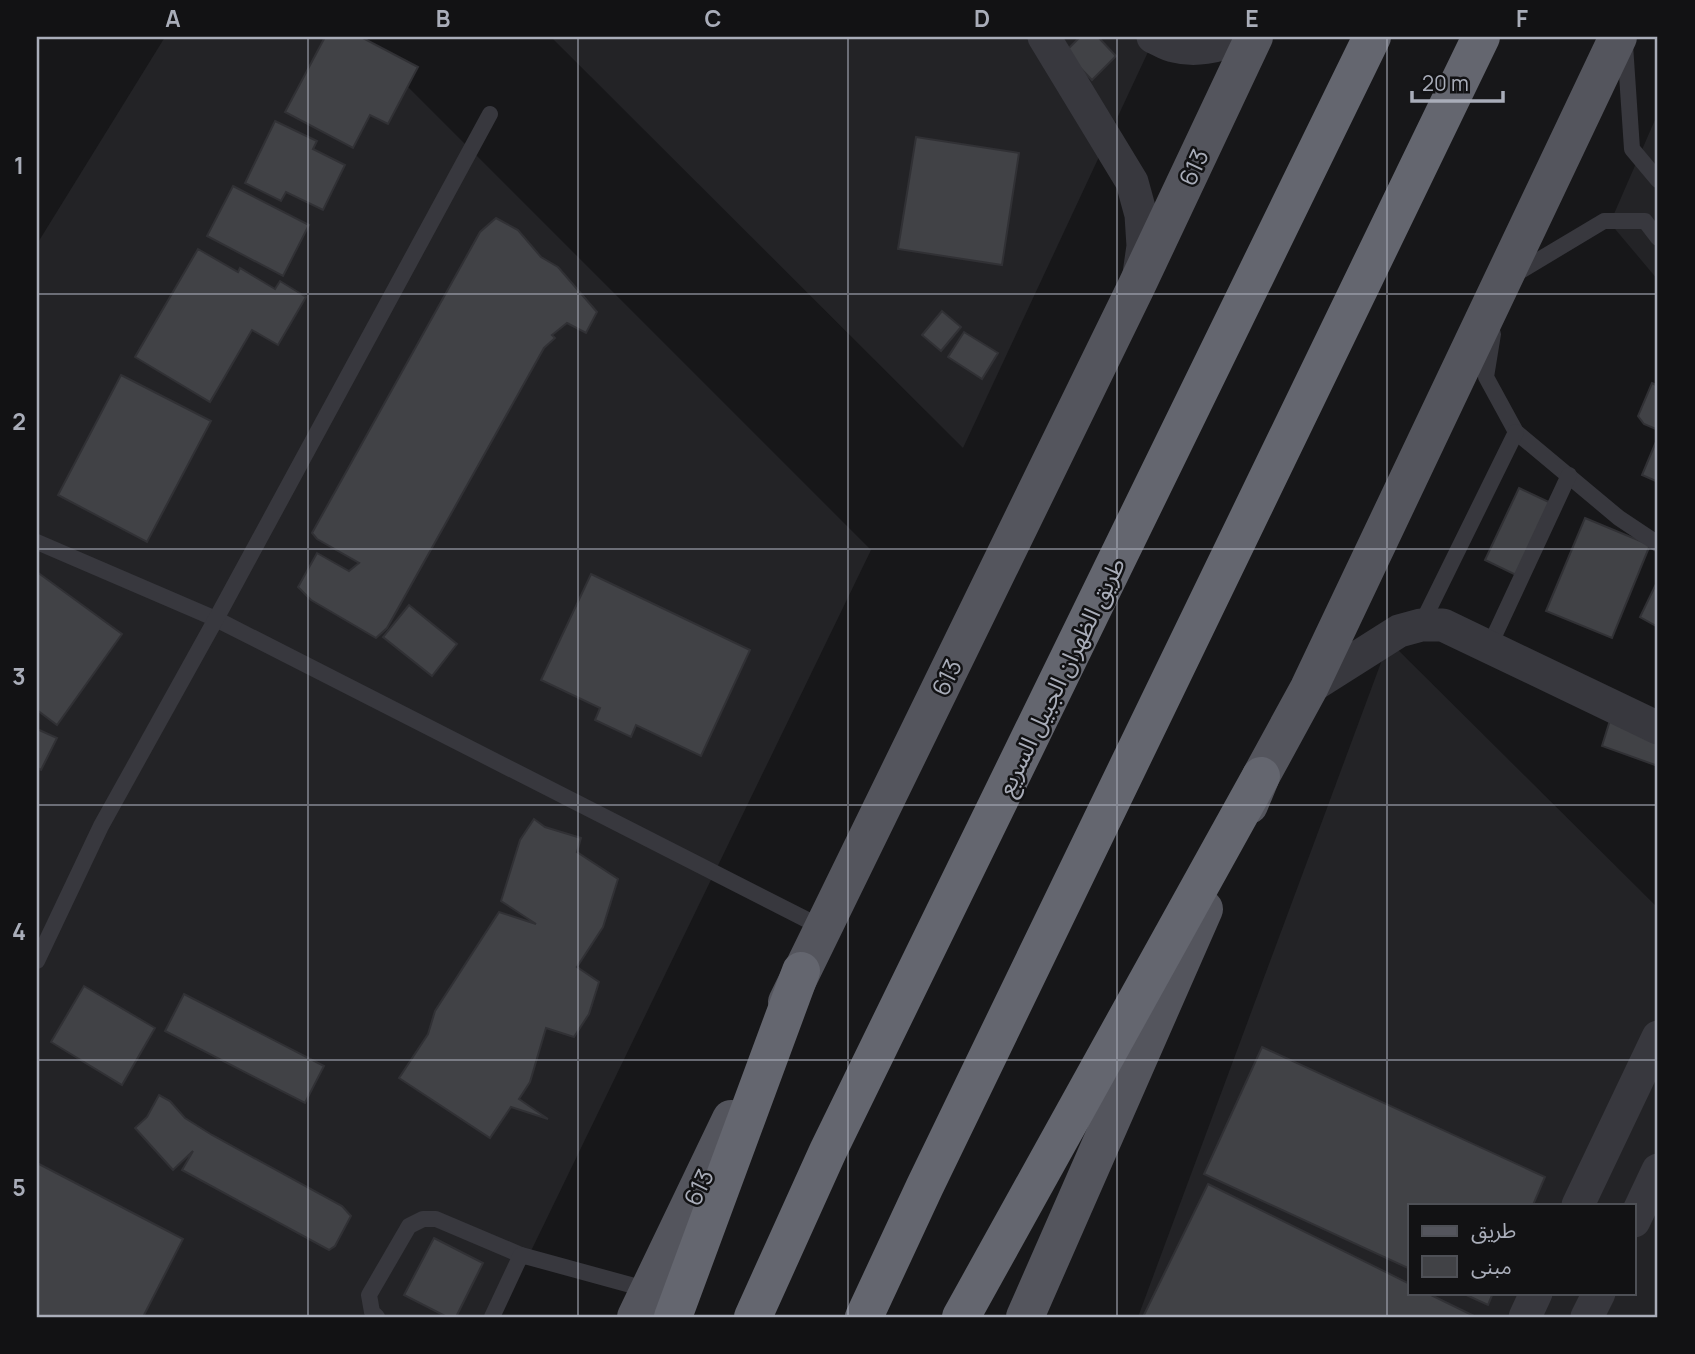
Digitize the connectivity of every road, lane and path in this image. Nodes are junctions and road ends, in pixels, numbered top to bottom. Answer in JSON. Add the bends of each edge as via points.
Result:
{"nodes":[{"id":1,"x":1044,"y":37,"type":"edge"},
{"id":2,"x":1153,"y":37,"type":"edge"},
{"id":3,"x":1236,"y":37,"type":"edge"},
{"id":4,"x":1254,"y":37,"type":"edge"},
{"id":5,"x":1372,"y":37,"type":"edge"},
{"id":6,"x":1481,"y":37,"type":"edge"},
{"id":7,"x":1618,"y":37,"type":"edge"},
{"id":8,"x":1626,"y":37,"type":"edge"},
{"id":9,"x":490,"y":114,"type":"dead end"},
{"id":10,"x":1658,"y":180,"type":"edge"},
{"id":11,"x":1658,"y":238,"type":"edge"},
{"id":12,"x":1501,"y":283,"type":"junction"},
{"id":13,"x":1137,"y":285,"type":"junction"},
{"id":14,"x":1516,"y":432,"type":"junction"},
{"id":15,"x":1569,"y":475,"type":"junction"},
{"id":16,"x":37,"y":542,"type":"edge"},
{"id":17,"x":1658,"y":544,"type":"edge"},
{"id":18,"x":216,"y":619,"type":"junction"},
{"id":19,"x":1421,"y":625,"type":"junction"},
{"id":20,"x":1489,"y":648,"type":"junction"},
{"id":21,"x":1309,"y":688,"type":"junction"},
{"id":22,"x":1657,"y":725,"type":"edge"},
{"id":23,"x":1261,"y":776,"type":"junction"},
{"id":24,"x":823,"y":928,"type":"junction"},
{"id":25,"x":37,"y":961,"type":"edge"},
{"id":26,"x":801,"y":971,"type":"joint"},
{"id":27,"x":1658,"y":1037,"type":"edge"},
{"id":28,"x":1658,"y":1170,"type":"edge"},
{"id":29,"x":1578,"y":1204,"type":"edge"},
{"id":30,"x":1636,"y":1217,"type":"edge"},
{"id":31,"x":521,"y":1255,"type":"junction"},
{"id":32,"x":1536,"y":1294,"type":"edge"},
{"id":33,"x":1598,"y":1294,"type":"edge"},
{"id":34,"x":652,"y":1308,"type":"edge"},
{"id":35,"x":377,"y":1317,"type":"edge"},
{"id":36,"x":492,"y":1317,"type":"edge"},
{"id":37,"x":753,"y":1317,"type":"edge"},
{"id":38,"x":864,"y":1317,"type":"edge"},
{"id":39,"x":961,"y":1317,"type":"edge"},
{"id":40,"x":1025,"y":1317,"type":"edge"},
{"id":41,"x":1525,"y":1317,"type":"edge"},
{"id":42,"x":1587,"y":1317,"type":"edge"}],
"edges":[{"from":1,"to":13,"type":"street","via":[[1132,182],[1143,246]]},
{"from":2,"to":3,"type":"street","via":[[1175,47],[1200,48],[1226,44]]},
{"from":4,"to":13,"type":"main road","name":"613"},
{"from":5,"to":37,"type":"highway","name":"طريق الظهران الجبيل السريع","via":[[828,1151]]},
{"from":6,"to":38,"type":"highway"},
{"from":7,"to":12,"type":"main road"},
{"from":8,"to":10,"type":"lane","via":[[1632,149]]},
{"from":9,"to":18,"type":"lane"},
{"from":11,"to":12,"type":"lane","via":[[1645,221],[1604,221]]},
{"from":12,"to":14,"type":"lane","via":[[1486,377]]},
{"from":12,"to":21,"type":"main road"},
{"from":13,"to":24,"type":"main road","name":"613"},
{"from":14,"to":15,"type":"lane"},
{"from":14,"to":19,"type":"lane"},
{"from":15,"to":17,"type":"lane"},
{"from":15,"to":20,"type":"lane"},
{"from":16,"to":18,"type":"lane"},
{"from":18,"to":24,"type":"lane"},
{"from":18,"to":25,"type":"lane","via":[[101,826]]},
{"from":19,"to":20,"type":"street","via":[[1443,625]]},
{"from":19,"to":21,"type":"street","via":[[1399,631]]},
{"from":20,"to":22,"type":"street"},
{"from":21,"to":23,"type":"main road"},
{"from":23,"to":39,"type":"highway"},
{"from":23,"to":40,"type":"main road"},
{"from":24,"to":26,"type":"main road","name":"613"},
{"from":26,"to":34,"type":"highway"},
{"from":27,"to":29,"type":"street"},
{"from":28,"to":30,"type":"street"},
{"from":31,"to":34,"type":"lane"},
{"from":31,"to":35,"type":"lane","via":[[436,1219],[423,1219],[408,1226],[369,1295]]},
{"from":31,"to":36,"type":"lane"},
{"from":32,"to":41,"type":"street"},
{"from":33,"to":42,"type":"street"}]}
